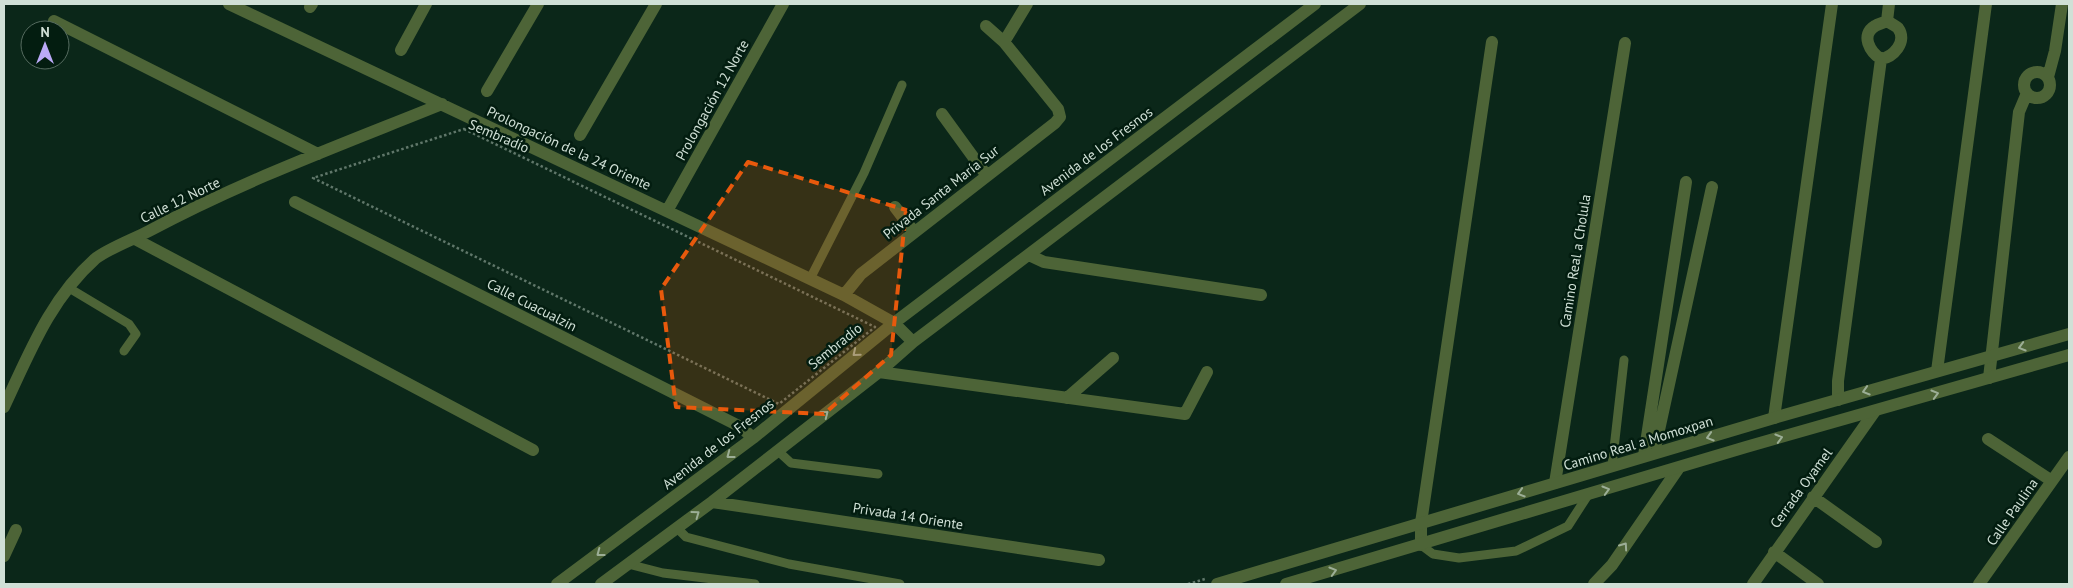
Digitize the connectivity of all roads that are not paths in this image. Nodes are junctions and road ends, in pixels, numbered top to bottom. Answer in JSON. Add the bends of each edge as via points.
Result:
{"nodes":[{"id":1,"x":228,"y":4,"type":"edge"},
{"id":2,"x":426,"y":4,"type":"edge"},
{"id":3,"x":538,"y":4,"type":"edge"},
{"id":4,"x":656,"y":4,"type":"edge"},
{"id":5,"x":783,"y":4,"type":"edge"},
{"id":6,"x":1027,"y":4,"type":"edge"},
{"id":7,"x":1315,"y":4,"type":"edge"},
{"id":8,"x":1360,"y":4,"type":"edge"},
{"id":9,"x":1832,"y":4,"type":"edge"},
{"id":10,"x":1889,"y":4,"type":"edge"},
{"id":11,"x":1986,"y":4,"type":"edge"},
{"id":12,"x":2062,"y":4,"type":"edge"},
{"id":13,"x":1887,"y":21,"type":"junction"},
{"id":14,"x":986,"y":26,"type":"dead end"},
{"id":15,"x":70,"y":28,"type":"edge"},
{"id":16,"x":1004,"y":42,"type":"junction"},
{"id":17,"x":1492,"y":42,"type":"dead end"},
{"id":18,"x":1625,"y":43,"type":"dead end"},
{"id":19,"x":401,"y":50,"type":"dead end"},
{"id":20,"x":1881,"y":59,"type":"junction"},
{"id":21,"x":2048,"y":77,"type":"junction"},
{"id":22,"x":902,"y":85,"type":"dead end"},
{"id":23,"x":487,"y":91,"type":"dead end"},
{"id":24,"x":2027,"y":93,"type":"junction"},
{"id":25,"x":442,"y":104,"type":"junction"},
{"id":26,"x":942,"y":114,"type":"dead end"},
{"id":27,"x":580,"y":135,"type":"dead end"},
{"id":28,"x":318,"y":154,"type":"junction"},
{"id":29,"x":988,"y":176,"type":"junction"},
{"id":30,"x":1686,"y":182,"type":"dead end"},
{"id":31,"x":1712,"y":187,"type":"dead end"},
{"id":32,"x":295,"y":202,"type":"dead end"},
{"id":33,"x":895,"y":207,"type":"dead end"},
{"id":34,"x":667,"y":211,"type":"junction"},
{"id":35,"x":914,"y":232,"type":"junction"},
{"id":36,"x":135,"y":239,"type":"junction"},
{"id":37,"x":1029,"y":255,"type":"junction"},
{"id":38,"x":810,"y":279,"type":"junction"},
{"id":39,"x":68,"y":288,"type":"junction"},
{"id":40,"x":844,"y":295,"type":"junction"},
{"id":41,"x":1261,"y":295,"type":"dead end"},
{"id":42,"x":894,"y":323,"type":"junction"},
{"id":43,"x":2069,"y":334,"type":"edge"},
{"id":44,"x":913,"y":342,"type":"junction"},
{"id":45,"x":124,"y":351,"type":"dead end"},
{"id":46,"x":2069,"y":355,"type":"edge"},
{"id":47,"x":1993,"y":356,"type":"junction"},
{"id":48,"x":1113,"y":358,"type":"dead end"},
{"id":49,"x":1624,"y":360,"type":"dead end"},
{"id":50,"x":1937,"y":371,"type":"junction"},
{"id":51,"x":879,"y":372,"type":"junction"},
{"id":52,"x":1207,"y":372,"type":"dead end"},
{"id":53,"x":1989,"y":378,"type":"junction"},
{"id":54,"x":1067,"y":398,"type":"junction"},
{"id":55,"x":1838,"y":400,"type":"junction"},
{"id":56,"x":4,"y":407,"type":"edge"},
{"id":57,"x":1875,"y":411,"type":"junction"},
{"id":58,"x":1774,"y":418,"type":"junction"},
{"id":59,"x":1741,"y":427,"type":"junction"},
{"id":60,"x":753,"y":438,"type":"junction"},
{"id":61,"x":1988,"y":439,"type":"dead end"},
{"id":62,"x":1746,"y":447,"type":"junction"},
{"id":63,"x":533,"y":450,"type":"dead end"},
{"id":64,"x":778,"y":451,"type":"junction"},
{"id":65,"x":1649,"y":455,"type":"junction"},
{"id":66,"x":2069,"y":457,"type":"edge"},
{"id":67,"x":1612,"y":466,"type":"junction"},
{"id":68,"x":1678,"y":469,"type":"junction"},
{"id":69,"x":878,"y":474,"type":"dead end"},
{"id":70,"x":2052,"y":481,"type":"junction"},
{"id":71,"x":1555,"y":483,"type":"junction"},
{"id":72,"x":1588,"y":495,"type":"junction"},
{"id":73,"x":1813,"y":497,"type":"junction"},
{"id":74,"x":712,"y":502,"type":"junction"},
{"id":75,"x":1421,"y":523,"type":"junction"},
{"id":76,"x":677,"y":528,"type":"junction"},
{"id":77,"x":16,"y":530,"type":"dead end"},
{"id":78,"x":1876,"y":542,"type":"dead end"},
{"id":79,"x":1421,"y":545,"type":"junction"},
{"id":80,"x":1774,"y":552,"type":"junction"},
{"id":81,"x":4,"y":556,"type":"edge"},
{"id":82,"x":1099,"y":560,"type":"dead end"},
{"id":83,"x":628,"y":564,"type":"junction"},
{"id":84,"x":558,"y":584,"type":"edge"},
{"id":85,"x":601,"y":584,"type":"edge"},
{"id":86,"x":755,"y":584,"type":"edge"},
{"id":87,"x":900,"y":584,"type":"edge"},
{"id":88,"x":1217,"y":584,"type":"edge"},
{"id":89,"x":1286,"y":584,"type":"edge"},
{"id":90,"x":1594,"y":584,"type":"edge"},
{"id":91,"x":1753,"y":584,"type":"edge"},
{"id":92,"x":1818,"y":584,"type":"edge"},
{"id":93,"x":1979,"y":584,"type":"edge"}],
"edges":[{"from":1,"to":25,"type":"street","name":"Prolongación de la 24 Oriente"},
{"from":2,"to":19,"type":"street"},
{"from":3,"to":23,"type":"street"},
{"from":4,"to":27,"type":"street"},
{"from":5,"to":34,"type":"street","name":"Prolongación 12 Norte"},
{"from":6,"to":16,"type":"street"},
{"from":7,"to":42,"type":"street","name":"Avenida de los Fresnos"},
{"from":8,"to":37,"type":"street"},
{"from":9,"to":58,"type":"street"},
{"from":10,"to":13,"type":"street"},
{"from":11,"to":50,"type":"street"},
{"from":12,"to":21,"type":"street"},
{"from":13,"to":20,"type":"street","via":[[1874,26],[1868,36],[1872,54]]},
{"from":13,"to":20,"type":"street","via":[[1898,28],[1899,48],[1891,57]]},
{"from":14,"to":16,"type":"street"},
{"from":15,"to":28,"type":"street"},
{"from":16,"to":29,"type":"street","name":"Privada Santa María Sur","via":[[1058,109],[1060,117]]},
{"from":17,"to":75,"type":"street"},
{"from":18,"to":71,"type":"street","name":"Camino Real a Cholula"},
{"from":20,"to":55,"type":"street"},
{"from":21,"to":24,"type":"street","via":[[2036,72],[2030,75],[2025,80]]},
{"from":21,"to":24,"type":"street","via":[[2050,90],[2046,95],[2040,98]]},
{"from":22,"to":38,"type":"lane","via":[[864,173]]},
{"from":24,"to":47,"type":"street","via":[[2020,112]]},
{"from":25,"to":28,"type":"street","name":"Calle 12 Norte"},
{"from":25,"to":34,"type":"street","name":"Prolongación de la 24 Oriente"},
{"from":26,"to":29,"type":"street"},
{"from":28,"to":36,"type":"street","name":"Calle 12 Norte","via":[[185,212]]},
{"from":29,"to":35,"type":"street","name":"Privada Santa María Sur"},
{"from":30,"to":65,"type":"street"},
{"from":31,"to":65,"type":"street"},
{"from":32,"to":60,"type":"street","name":"Calle Cuacualzin","via":[[741,427]]},
{"from":33,"to":35,"type":"street"},
{"from":34,"to":38,"type":"street","name":"Prolongación de la 24 Oriente"},
{"from":35,"to":40,"type":"street","name":"Privada Santa María Sur","via":[[861,274]]},
{"from":36,"to":39,"type":"street","name":"Calle 12 Norte","via":[[97,258]]},
{"from":36,"to":63,"type":"street"},
{"from":37,"to":41,"type":"street","via":[[1044,262]]},
{"from":37,"to":44,"type":"street"},
{"from":38,"to":40,"type":"street","name":"Prolongación de la 24 Oriente"},
{"from":39,"to":45,"type":"lane","via":[[129,324],[136,334]]},
{"from":39,"to":56,"type":"street","name":"Calle 12 Norte","via":[[47,317]]},
{"from":40,"to":42,"type":"street","name":"Prolongación de la 24 Oriente"},
{"from":42,"to":44,"type":"street"},
{"from":42,"to":60,"type":"street","name":"Avenida de los Fresnos","one_way":true},
{"from":43,"to":47,"type":"street","name":"Camino Real a Momoxpan","one_way":true},
{"from":44,"to":51,"type":"street"},
{"from":46,"to":53,"type":"street"},
{"from":47,"to":50,"type":"street","name":"Camino Real a Momoxpan"},
{"from":47,"to":53,"type":"street"},
{"from":48,"to":54,"type":"street"},
{"from":49,"to":67,"type":"lane"},
{"from":50,"to":55,"type":"street","name":"Camino Real a Momoxpan","one_way":true},
{"from":51,"to":54,"type":"street"},
{"from":64,"to":51,"type":"street","one_way":true},
{"from":52,"to":54,"type":"street","via":[[1185,414]]},
{"from":57,"to":53,"type":"street","one_way":true},
{"from":55,"to":58,"type":"street","name":"Camino Real a Momoxpan"},
{"from":62,"to":57,"type":"street","one_way":true},
{"from":57,"to":73,"type":"street","name":"Cerrada Oyamel"},
{"from":58,"to":59,"type":"street","name":"Camino Real a Momoxpan"},
{"from":59,"to":62,"type":"street"},
{"from":59,"to":65,"type":"street","name":"Camino Real a Momoxpan","one_way":true},
{"from":60,"to":84,"type":"street","name":"Avenida de los Fresnos","one_way":true},
{"from":61,"to":70,"type":"street"},
{"from":62,"to":68,"type":"street"},
{"from":64,"to":69,"type":"lane","via":[[791,463]]},
{"from":64,"to":74,"type":"street"},
{"from":65,"to":67,"type":"street","name":"Camino Real a Momoxpan"},
{"from":66,"to":70,"type":"street","name":"Calle Paulina"},
{"from":67,"to":71,"type":"street","name":"Camino Real a Momoxpan"},
{"from":72,"to":68,"type":"street","one_way":true},
{"from":90,"to":68,"type":"street","one_way":true,"via":[[1612,565]]},
{"from":70,"to":93,"type":"street","name":"Calle Paulina"},
{"from":71,"to":75,"type":"street","name":"Camino Real a Momoxpan","one_way":true},
{"from":72,"to":79,"type":"street"},
{"from":72,"to":79,"type":"lane","via":[[1568,526],[1516,552],[1458,558],[1433,554]]},
{"from":73,"to":78,"type":"street"},
{"from":73,"to":80,"type":"street","name":"Cerrada Oyamel"},
{"from":76,"to":74,"type":"street","one_way":true},
{"from":74,"to":82,"type":"street","name":"Privada 14 Oriente"},
{"from":75,"to":79,"type":"street"},
{"from":75,"to":88,"type":"street","name":"Camino Real a Momoxpan"},
{"from":76,"to":83,"type":"street"},
{"from":76,"to":87,"type":"lane","via":[[686,538],[789,564]]},
{"from":77,"to":81,"type":"street"},
{"from":89,"to":79,"type":"street","one_way":true},
{"from":80,"to":91,"type":"street","name":"Cerrada Oyamel"},
{"from":80,"to":92,"type":"street"},
{"from":83,"to":85,"type":"street"},
{"from":83,"to":86,"type":"lane","via":[[663,573]]}]}
